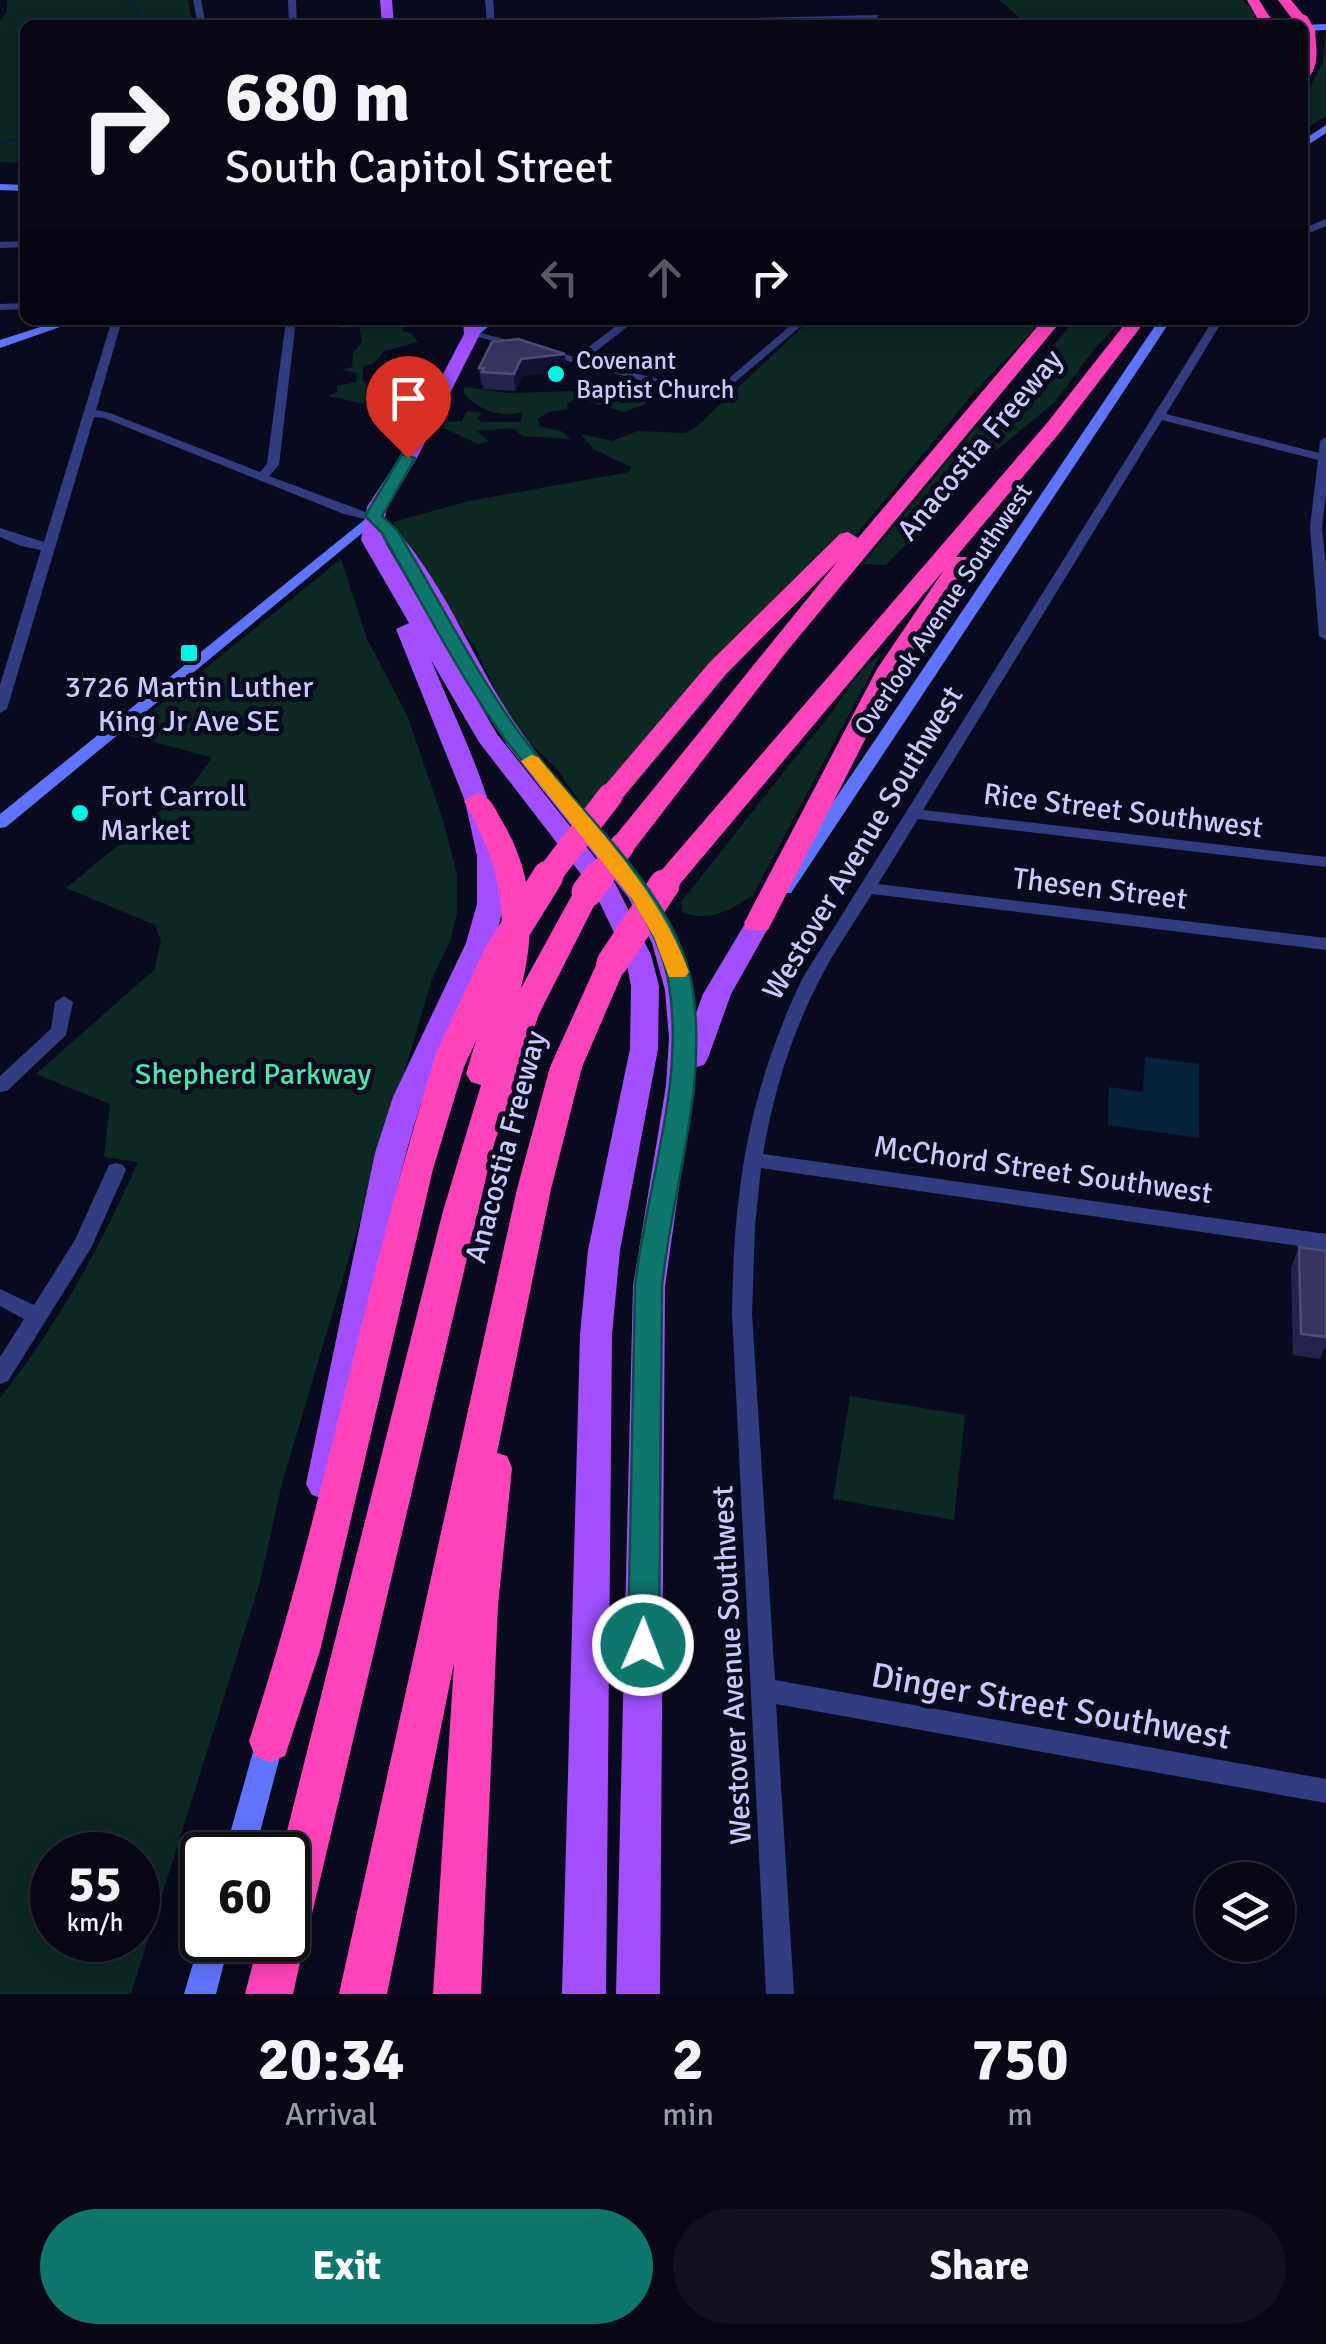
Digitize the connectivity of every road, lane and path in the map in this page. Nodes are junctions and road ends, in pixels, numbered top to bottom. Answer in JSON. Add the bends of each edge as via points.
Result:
{"nodes":[{"id":1,"x":1284,"y":0,"type":"edge"},
{"id":2,"x":870,"y":6,"type":"dead end"},
{"id":3,"x":878,"y":20,"type":"edge"},
{"id":4,"x":1300,"y":20,"type":"edge"},
{"id":5,"x":59,"y":325,"type":"edge"},
{"id":6,"x":115,"y":325,"type":"edge"},
{"id":7,"x":291,"y":325,"type":"edge"},
{"id":8,"x":625,"y":325,"type":"edge"},
{"id":9,"x":797,"y":325,"type":"edge"},
{"id":10,"x":1049,"y":325,"type":"edge"},
{"id":11,"x":1133,"y":325,"type":"edge"},
{"id":12,"x":1163,"y":325,"type":"edge"},
{"id":13,"x":1215,"y":325,"type":"edge"},
{"id":14,"x":472,"y":327,"type":"edge"},
{"id":15,"x":0,"y":344,"type":"edge"},
{"id":16,"x":577,"y":362,"type":"junction"},
{"id":17,"x":89,"y":413,"type":"junction"},
{"id":18,"x":1160,"y":416,"type":"junction"},
{"id":19,"x":954,"y":438,"type":"junction"},
{"id":20,"x":1326,"y":442,"type":"edge"},
{"id":21,"x":1325,"y":457,"type":"edge"},
{"id":22,"x":1023,"y":463,"type":"junction"},
{"id":23,"x":262,"y":476,"type":"junction"},
{"id":24,"x":373,"y":516,"type":"junction"},
{"id":25,"x":0,"y":532,"type":"edge"},
{"id":26,"x":49,"y":547,"type":"junction"},
{"id":27,"x":394,"y":579,"type":"junction"},
{"id":28,"x":1326,"y":636,"type":"edge"},
{"id":29,"x":0,"y":706,"type":"edge"},
{"id":30,"x":477,"y":802,"type":"junction"},
{"id":31,"x":913,"y":814,"type":"junction"},
{"id":32,"x":0,"y":823,"type":"edge"},
{"id":33,"x":1326,"y":862,"type":"edge"},
{"id":34,"x":866,"y":888,"type":"junction"},
{"id":35,"x":758,"y":923,"type":"junction"},
{"id":36,"x":1326,"y":944,"type":"edge"},
{"id":37,"x":64,"y":1002,"type":"dead end"},
{"id":38,"x":0,"y":1086,"type":"edge"},
{"id":39,"x":676,"y":1122,"type":"junction"},
{"id":40,"x":751,"y":1159,"type":"junction"},
{"id":41,"x":116,"y":1170,"type":"dead end"},
{"id":42,"x":1326,"y":1242,"type":"edge"},
{"id":43,"x":444,"y":1278,"type":"junction"},
{"id":44,"x":0,"y":1297,"type":"edge"},
{"id":45,"x":39,"y":1317,"type":"junction"},
{"id":46,"x":504,"y":1327,"type":"junction"},
{"id":47,"x":0,"y":1375,"type":"edge"},
{"id":48,"x":764,"y":1690,"type":"junction"},
{"id":49,"x":270,"y":1741,"type":"junction"},
{"id":50,"x":1326,"y":1791,"type":"edge"},
{"id":51,"x":245,"y":1832,"type":"edge"},
{"id":52,"x":309,"y":1832,"type":"edge"},
{"id":53,"x":209,"y":1962,"type":"edge"},
{"id":54,"x":277,"y":1962,"type":"edge"},
{"id":55,"x":200,"y":1994,"type":"edge"},
{"id":56,"x":269,"y":1994,"type":"edge"},
{"id":57,"x":363,"y":1994,"type":"edge"},
{"id":58,"x":457,"y":1994,"type":"edge"},
{"id":59,"x":584,"y":1994,"type":"edge"},
{"id":60,"x":638,"y":1994,"type":"edge"},
{"id":61,"x":780,"y":1994,"type":"edge"}],
"edges":[{"from":1,"to":4,"type":"highway"},
{"from":2,"to":3,"type":"street"},
{"from":5,"to":15,"type":"street"},
{"from":6,"to":17,"type":"street"},
{"from":7,"to":23,"type":"street","via":[[273,464]]},
{"from":8,"to":16,"type":"street"},
{"from":9,"to":16,"type":"street","via":[[714,398]]},
{"from":10,"to":19,"type":"highway","name":"Anacostia Freeway"},
{"from":11,"to":22,"type":"highway","name":"Anacostia Freeway"},
{"from":12,"to":35,"type":"street","name":"Overlook Avenue Southwest"},
{"from":13,"to":18,"type":"street","name":"Westover Avenue Southwest"},
{"from":14,"to":16,"type":"street"},
{"from":14,"to":24,"type":"main road"},
{"from":17,"to":23,"type":"street"},
{"from":17,"to":26,"type":"street"},
{"from":18,"to":21,"type":"street"},
{"from":18,"to":31,"type":"street","name":"Westover Avenue Southwest"},
{"from":19,"to":43,"type":"highway","name":"Anacostia Freeway","bridge":true,"via":[[779,646],[587,892],[511,1044]]},
{"from":19,"to":49,"type":"highway","bridge":true,"via":[[718,668],[527,906],[472,1007],[417,1168],[299,1651]]},
{"from":20,"to":21,"type":"street"},
{"from":21,"to":28,"type":"street","via":[[1316,526]]},
{"from":22,"to":35,"type":"highway","via":[[1010,494],[894,660]]},
{"from":22,"to":46,"type":"highway","name":"Anacostia Freeway","bridge":true,"via":[[664,885],[612,963],[560,1084]]},
{"from":23,"to":24,"type":"street"},
{"from":24,"to":27,"type":"main road","via":[[372,540]]},
{"from":24,"to":32,"type":"street"},
{"from":24,"to":39,"type":"main road","via":[[388,530],[509,732],[630,880],[665,937],[684,1018]]},
{"from":25,"to":26,"type":"street"},
{"from":26,"to":29,"type":"street"},
{"from":27,"to":30,"type":"main road","via":[[400,610]]},
{"from":27,"to":59,"type":"main road","via":[[487,737],[617,906],[645,986],[643,1060],[604,1250],[596,1334]]},
{"from":30,"to":43,"type":"highway","via":[[508,857],[520,914],[450,1198]]},
{"from":30,"to":49,"type":"main road","via":[[492,868],[488,915],[390,1153]]},
{"from":31,"to":33,"type":"street","name":"Rice Street Southwest"},
{"from":31,"to":34,"type":"street","name":"Westover Avenue Southwest"},
{"from":34,"to":36,"type":"street","name":"Thesen Street"},
{"from":34,"to":40,"type":"street","name":"Westover Avenue Southwest","via":[[793,1015],[768,1080]]},
{"from":35,"to":39,"type":"main road","via":[[709,1010]]},
{"from":37,"to":38,"type":"street","via":[[60,1031]]},
{"from":39,"to":60,"type":"main road","via":[[649,1286]]},
{"from":40,"to":42,"type":"street","name":"McChord Street Southwest"},
{"from":40,"to":48,"type":"street","name":"Westover Avenue Southwest","via":[[742,1314]]},
{"from":41,"to":45,"type":"street","via":[[84,1243]]},
{"from":43,"to":52,"type":"highway","name":"Anacostia Freeway"},
{"from":44,"to":45,"type":"street"},
{"from":45,"to":47,"type":"street"},
{"from":46,"to":57,"type":"highway","name":"Anacostia Freeway"},
{"from":46,"to":58,"type":"highway","via":[[502,1424],[478,1605]]},
{"from":48,"to":50,"type":"street","name":"Dinger Street Southwest"},
{"from":48,"to":61,"type":"street","name":"Westover Avenue Southwest"},
{"from":49,"to":51,"type":"street"},
{"from":53,"to":55,"type":"street"},
{"from":54,"to":56,"type":"highway"}]}
